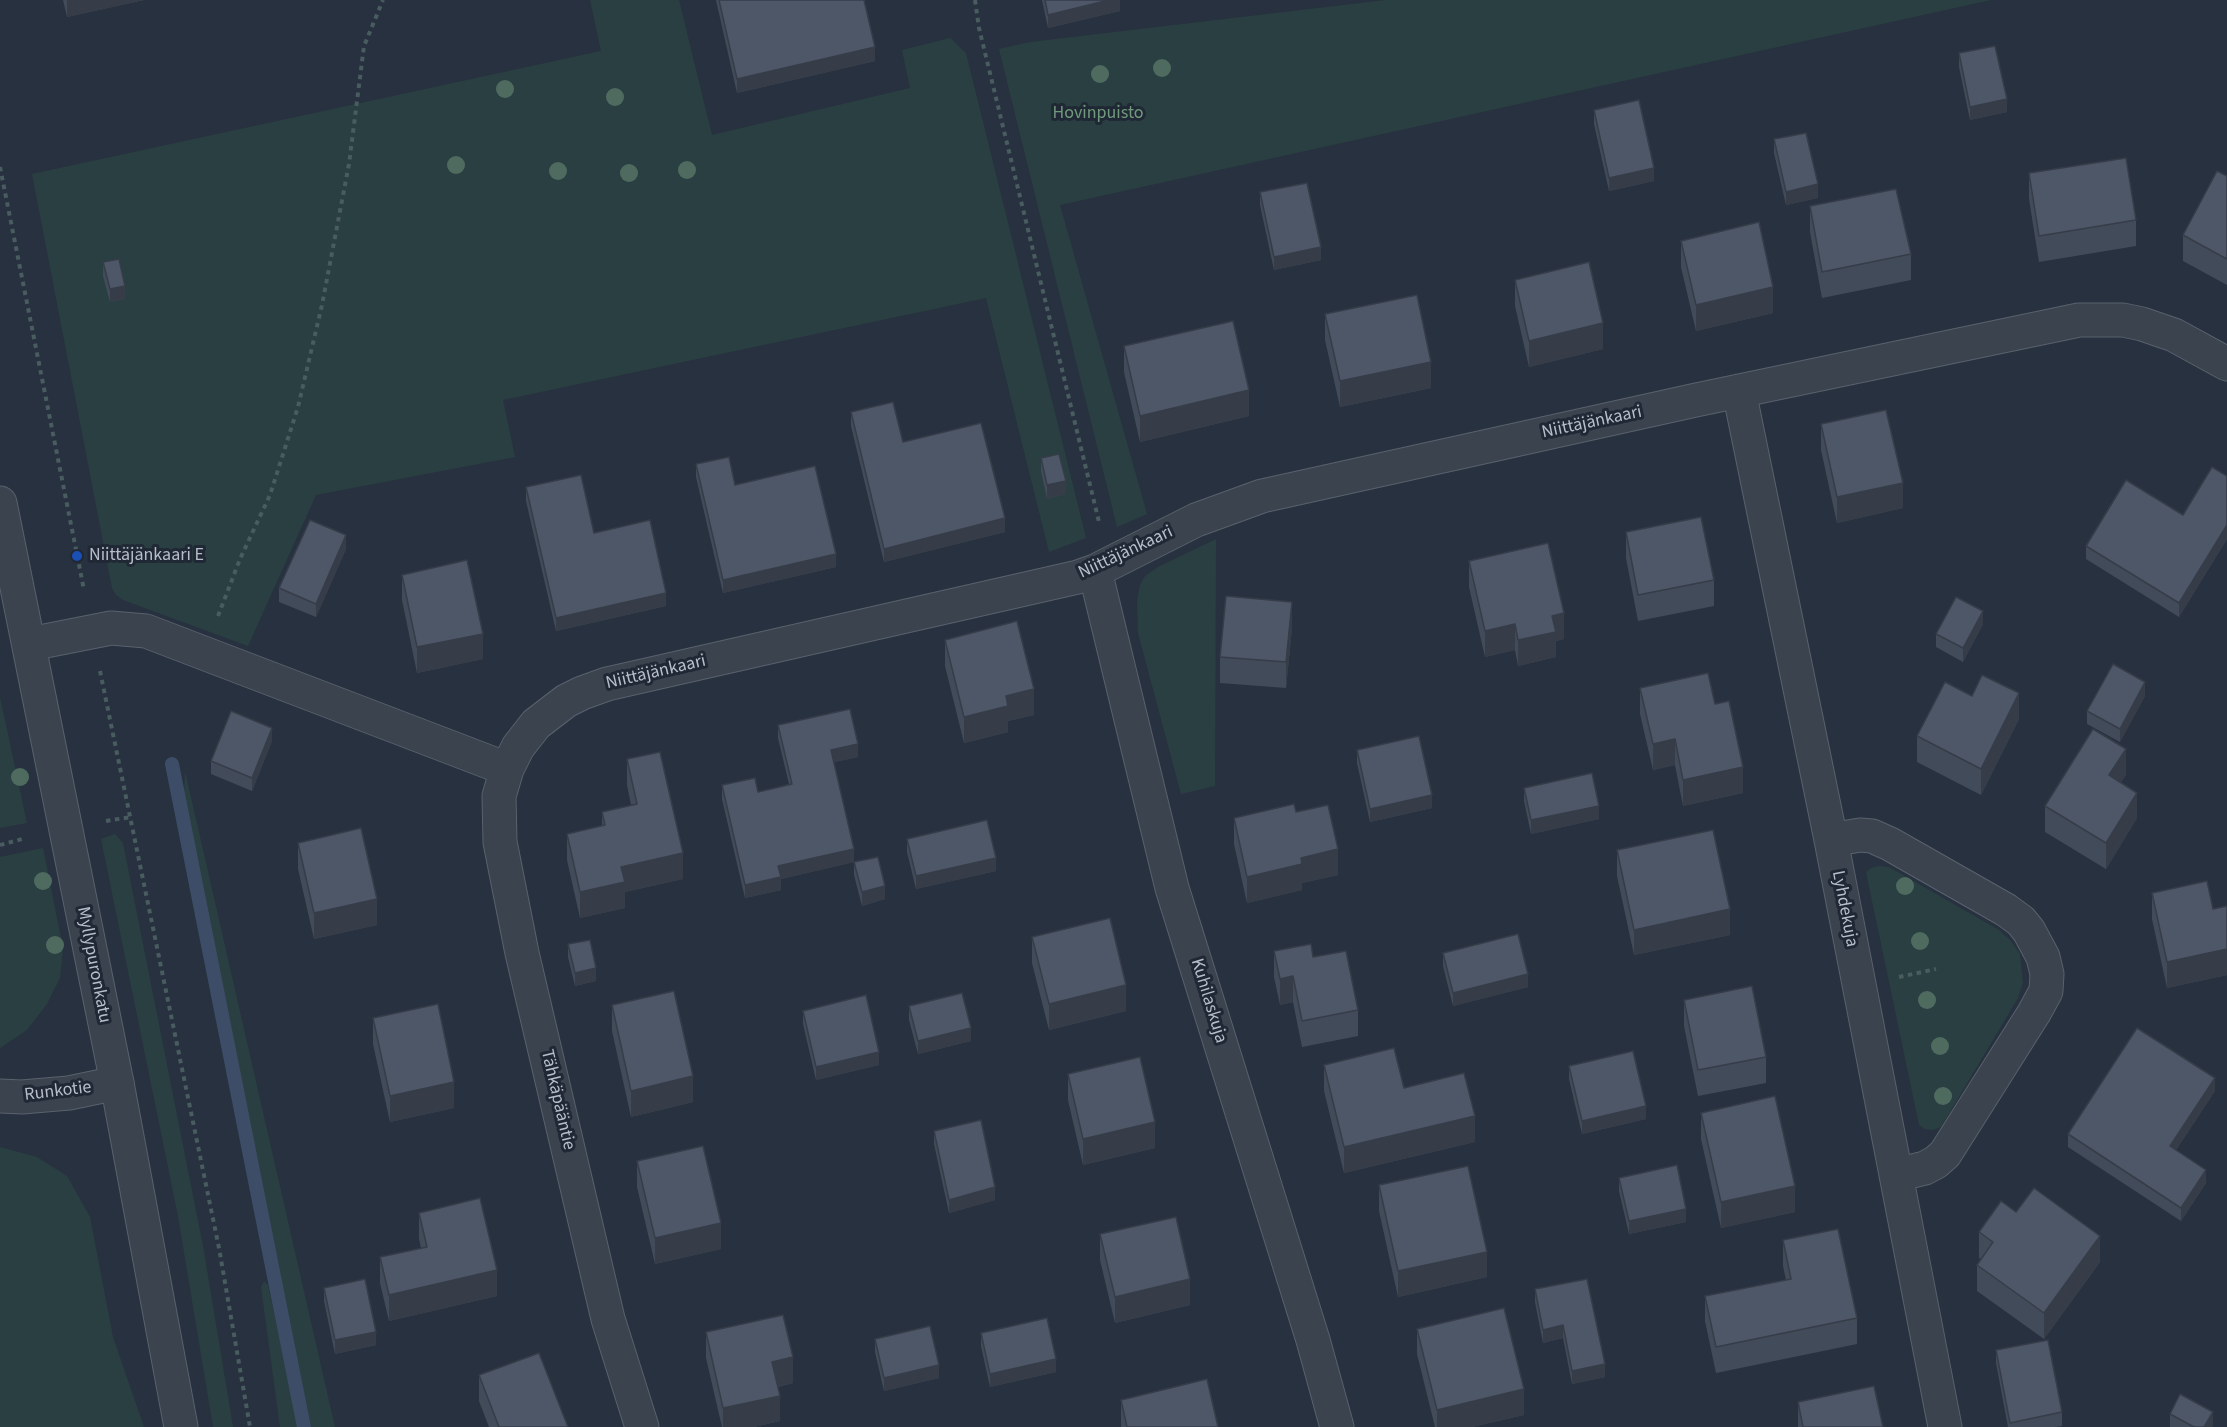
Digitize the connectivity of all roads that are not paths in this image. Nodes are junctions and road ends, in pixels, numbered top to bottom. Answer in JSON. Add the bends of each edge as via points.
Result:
{"nodes":[{"id":1,"x":2227,"y":364,"type":"edge"},
{"id":2,"x":1739,"y":391,"type":"junction"},
{"id":3,"x":0,"y":503,"type":"edge"},
{"id":4,"x":1102,"y":567,"type":"junction"},
{"id":5,"x":30,"y":644,"type":"junction"},
{"id":6,"x":507,"y":769,"type":"junction"},
{"id":7,"x":1831,"y":840,"type":"junction"},
{"id":8,"x":117,"y":1083,"type":"junction"},
{"id":9,"x":0,"y":1095,"type":"edge"},
{"id":10,"x":1896,"y":1175,"type":"junction"},
{"id":11,"x":181,"y":1427,"type":"edge"},
{"id":12,"x":642,"y":1427,"type":"edge"},
{"id":13,"x":1336,"y":1427,"type":"edge"},
{"id":14,"x":1945,"y":1427,"type":"edge"}],
"edges":[{"from":1,"to":2,"type":"street","name":"Niittäjänkaari","via":[[2174,334],[2123,320],[2100,319]]},
{"from":2,"to":4,"type":"street","name":"Niittäjänkaari","via":[[1262,496],[1197,520]]},
{"from":2,"to":7,"type":"street","name":"Lyhdekuja"},
{"from":3,"to":5,"type":"street","name":"Myllypuronkatu"},
{"from":4,"to":6,"type":"street","name":"Niittäjänkaari","via":[[1057,583],[607,684],[548,713],[526,736]]},
{"from":4,"to":13,"type":"street","name":"Kuhilaskuja","via":[[1172,888],[1313,1340]]},
{"from":5,"to":6,"type":"street","via":[[111,628],[146,632]]},
{"from":5,"to":8,"type":"street","name":"Myllypuronkatu"},
{"from":6,"to":12,"type":"street","name":"Tähkäpääntie","via":[[498,806],[500,842],[522,953],[608,1319]]},
{"from":7,"to":10,"type":"street","name":"Lyhdekuja"},
{"from":7,"to":10,"type":"street","via":[[1872,836],[2006,910],[2030,931],[2047,974],[2046,991],[2034,1013],[1945,1154],[1925,1168]]},
{"from":8,"to":9,"type":"street","name":"Runkotie","via":[[69,1093]]},
{"from":8,"to":11,"type":"street","name":"Myllypuronkatu"},
{"from":10,"to":14,"type":"street","name":"Lyhdekuja"}]}
